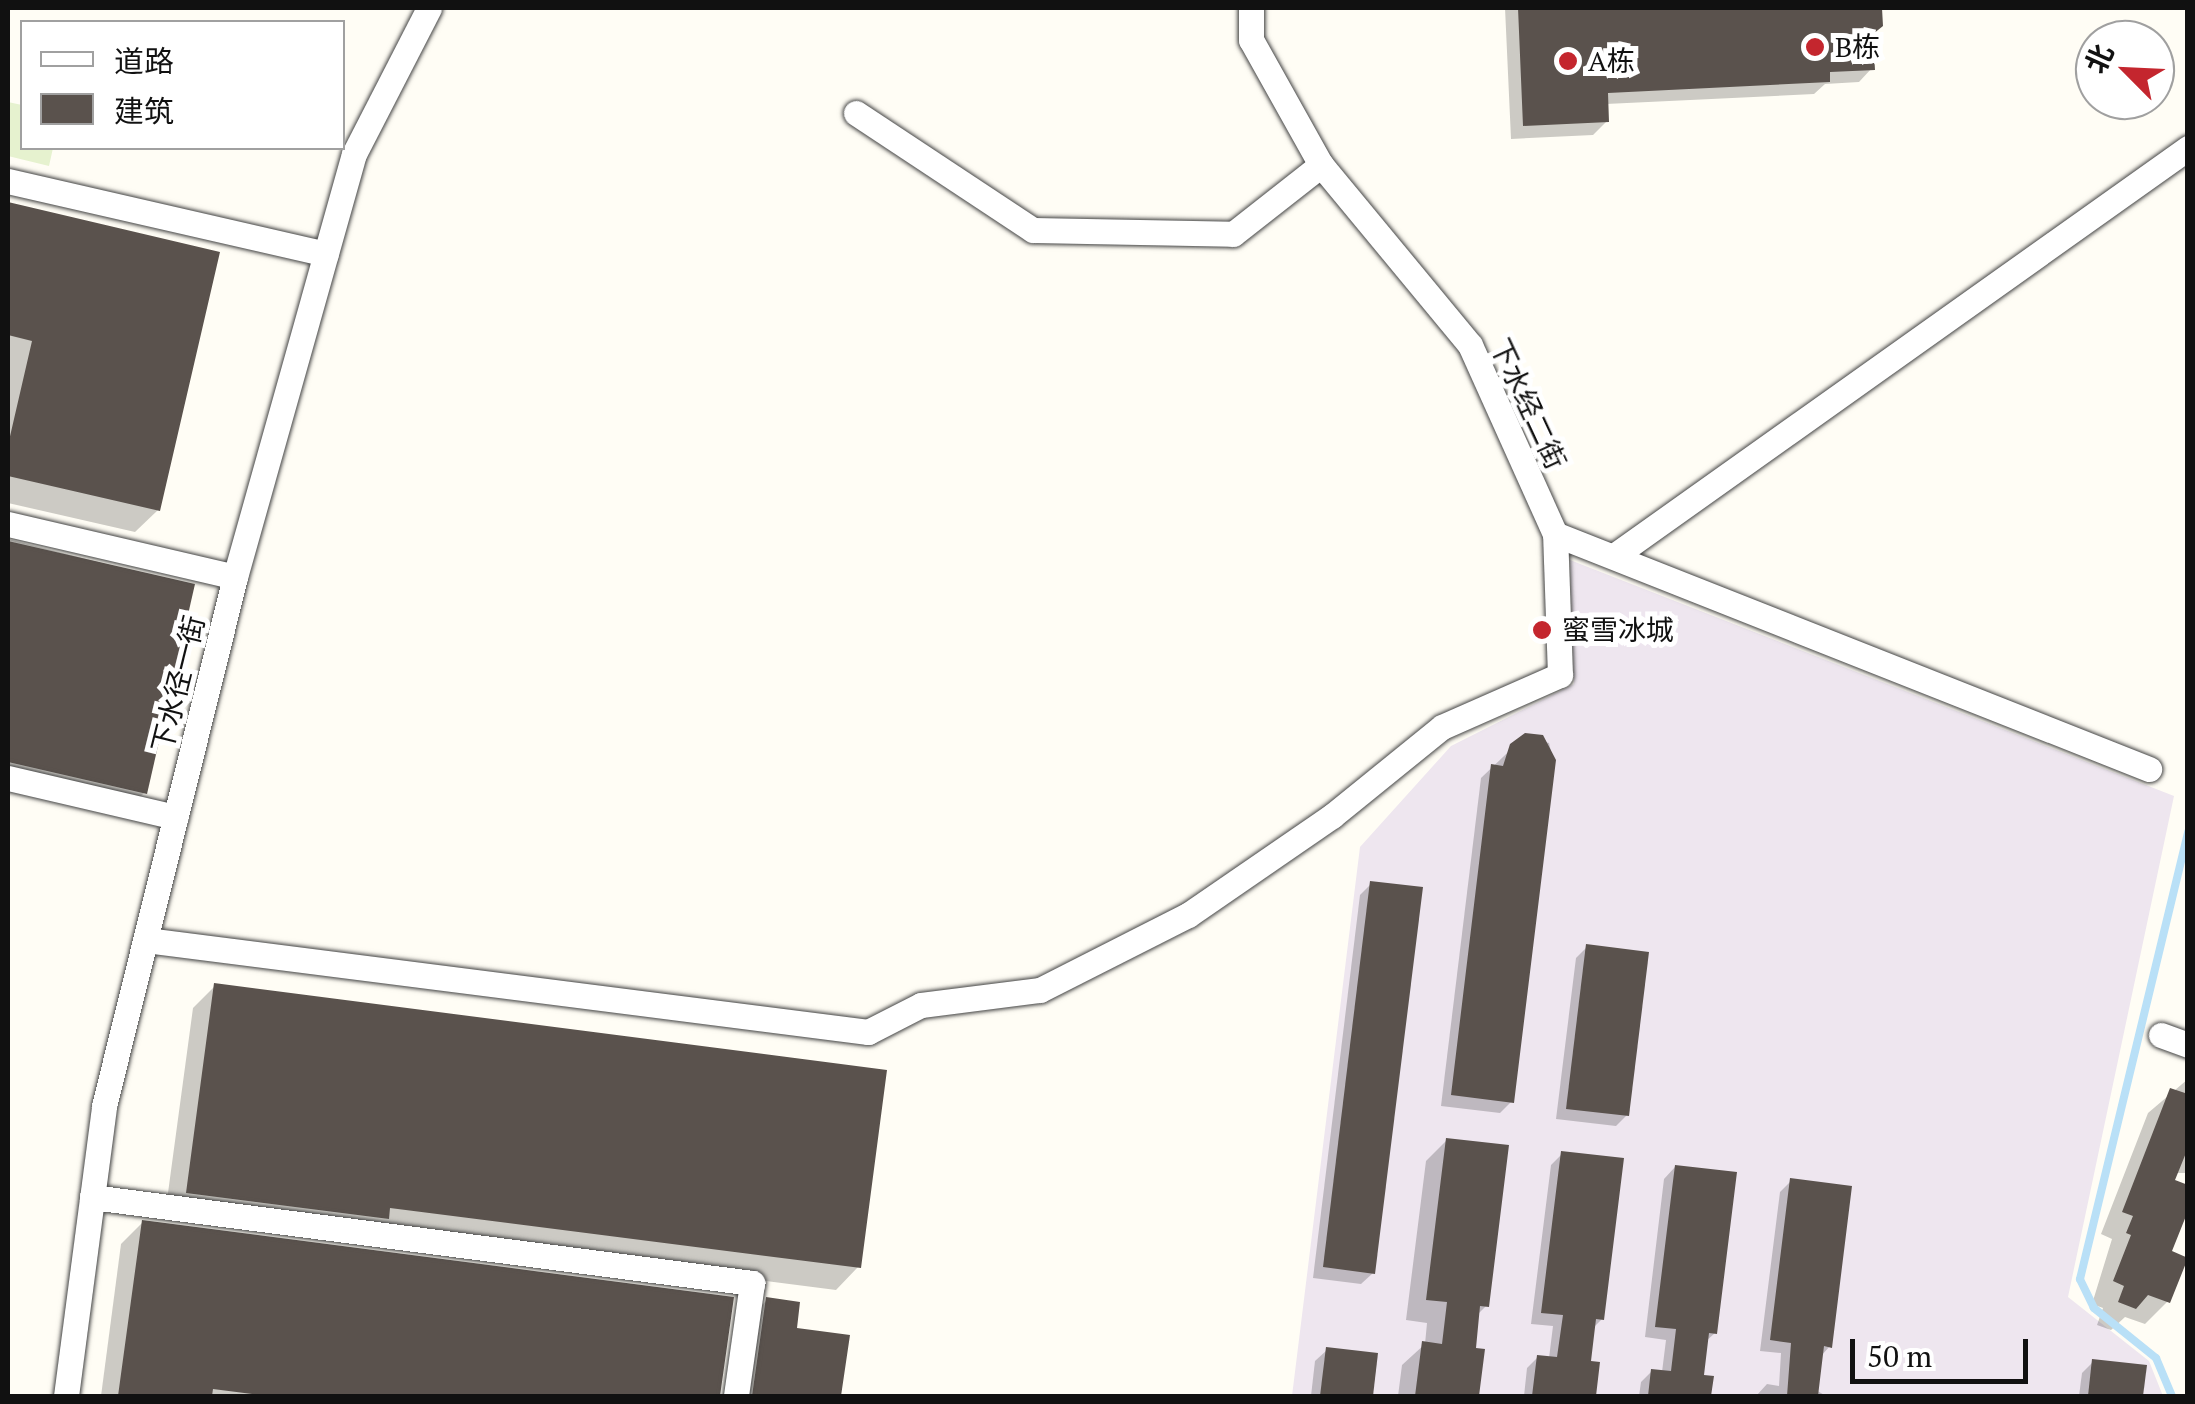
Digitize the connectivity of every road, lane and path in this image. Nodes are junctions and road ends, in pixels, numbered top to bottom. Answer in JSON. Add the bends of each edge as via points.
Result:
{"nodes":[{"id":1,"x":429,"y":8,"type":"edge"},
{"id":2,"x":1252,"y":8,"type":"edge"},
{"id":3,"x":856,"y":113,"type":"dead end"},
{"id":4,"x":2188,"y":148,"type":"edge"},
{"id":5,"x":1320,"y":165,"type":"junction"},
{"id":6,"x":8,"y":181,"type":"edge"},
{"id":7,"x":326,"y":254,"type":"junction"},
{"id":8,"x":8,"y":524,"type":"edge"},
{"id":9,"x":1555,"y":534,"type":"junction"},
{"id":10,"x":1614,"y":556,"type":"junction"},
{"id":11,"x":236,"y":577,"type":"junction"},
{"id":12,"x":2148,"y":769,"type":"dead end"},
{"id":13,"x":8,"y":778,"type":"edge"},
{"id":14,"x":176,"y":816,"type":"junction"},
{"id":15,"x":146,"y":940,"type":"junction"},
{"id":16,"x":2161,"y":1035,"type":"dead end"},
{"id":17,"x":2188,"y":1045,"type":"edge"},
{"id":18,"x":92,"y":1197,"type":"junction"},
{"id":19,"x":66,"y":1396,"type":"edge"},
{"id":20,"x":736,"y":1396,"type":"edge"}],
"edges":[{"from":1,"to":7,"type":"street","name":"下水径一街","via":[[354,154]]},
{"from":2,"to":5,"type":"street","name":"下水经二街","via":[[1251,40]]},
{"from":3,"to":5,"type":"street","via":[[1033,230],[1233,234]]},
{"from":4,"to":10,"type":"street"},
{"from":5,"to":9,"type":"street","name":"下水经二街","via":[[1470,345]]},
{"from":6,"to":7,"type":"street"},
{"from":7,"to":11,"type":"street","name":"下水径一街"},
{"from":8,"to":11,"type":"street"},
{"from":9,"to":10,"type":"street"},
{"from":9,"to":15,"type":"street","name":"下水经二街","via":[[1560,675],[1442,727],[1332,816],[1188,915],[1040,990],[921,1005],[868,1032]]},
{"from":10,"to":12,"type":"street"},
{"from":11,"to":14,"type":"street","name":"下水径一街"},
{"from":13,"to":14,"type":"street"},
{"from":14,"to":15,"type":"street","name":"下水径一街"},
{"from":15,"to":18,"type":"street","name":"下水径一街","via":[[104,1106]]},
{"from":16,"to":17,"type":"street"},
{"from":18,"to":19,"type":"street","name":"下水径一街"},
{"from":18,"to":20,"type":"street","via":[[752,1283]]}]}
